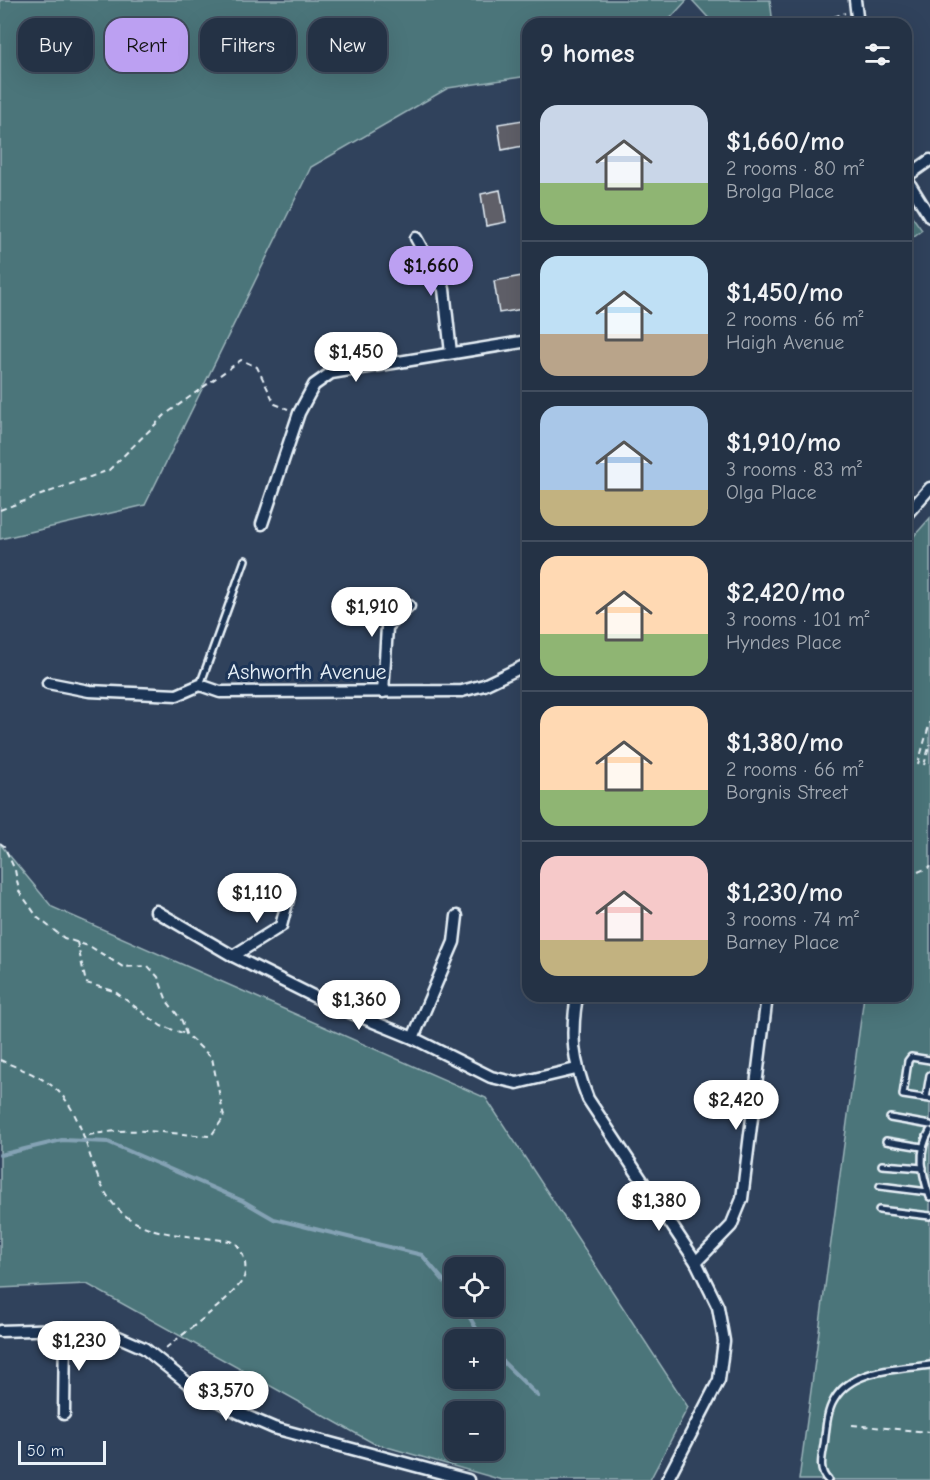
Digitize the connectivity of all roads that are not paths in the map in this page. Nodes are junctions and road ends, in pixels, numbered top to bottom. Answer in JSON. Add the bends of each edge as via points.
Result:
{"nodes":[{"id":1,"x":930,"y":160,"type":"edge"},
{"id":2,"x":912,"y":174,"type":"edge"},
{"id":3,"x":912,"y":188,"type":"edge"},
{"id":4,"x":930,"y":217,"type":"edge"},
{"id":5,"x":416,"y":238,"type":"dead end"},
{"id":6,"x":522,"y":342,"type":"edge"},
{"id":7,"x":452,"y":353,"type":"junction"},
{"id":8,"x":930,"y":488,"type":"edge"},
{"id":9,"x":912,"y":508,"type":"edge"},
{"id":10,"x":262,"y":524,"type":"dead end"},
{"id":11,"x":245,"y":560,"type":"dead end"},
{"id":12,"x":409,"y":606,"type":"dead end"},
{"id":13,"x":522,"y":667,"type":"edge"},
{"id":14,"x":48,"y":683,"type":"dead end"},
{"id":15,"x":200,"y":685,"type":"junction"},
{"id":16,"x":383,"y":692,"type":"junction"},
{"id":17,"x":288,"y":899,"type":"dead end"},
{"id":18,"x":156,"y":911,"type":"dead end"},
{"id":19,"x":457,"y":916,"type":"dead end"},
{"id":20,"x":233,"y":956,"type":"junction"},
{"id":21,"x":576,"y":1002,"type":"edge"},
{"id":22,"x":766,"y":1002,"type":"edge"},
{"id":23,"x":413,"y":1038,"type":"junction"},
{"id":24,"x":930,"y":1060,"type":"edge"},
{"id":25,"x":576,"y":1069,"type":"junction"},
{"id":26,"x":930,"y":1075,"type":"edge"},
{"id":27,"x":928,"y":1099,"type":"edge"},
{"id":28,"x":890,"y":1118,"type":"dead end"},
{"id":29,"x":930,"y":1125,"type":"edge"},
{"id":30,"x":929,"y":1135,"type":"edge"},
{"id":31,"x":886,"y":1141,"type":"dead end"},
{"id":32,"x":922,"y":1147,"type":"junction"},
{"id":33,"x":921,"y":1160,"type":"junction"},
{"id":34,"x":930,"y":1162,"type":"edge"},
{"id":35,"x":882,"y":1165,"type":"dead end"},
{"id":36,"x":923,"y":1168,"type":"junction"},
{"id":37,"x":880,"y":1186,"type":"dead end"},
{"id":38,"x":929,"y":1191,"type":"edge"},
{"id":39,"x":879,"y":1210,"type":"dead end"},
{"id":40,"x":930,"y":1216,"type":"edge"},
{"id":41,"x":696,"y":1262,"type":"junction"},
{"id":42,"x":65,"y":1329,"type":"junction"},
{"id":43,"x":0,"y":1331,"type":"edge"},
{"id":44,"x":930,"y":1365,"type":"edge"},
{"id":45,"x":64,"y":1414,"type":"dead end"},
{"id":46,"x":428,"y":1468,"type":"junction"},
{"id":47,"x":424,"y":1480,"type":"edge"},
{"id":48,"x":468,"y":1480,"type":"edge"},
{"id":49,"x":667,"y":1480,"type":"edge"},
{"id":50,"x":828,"y":1480,"type":"edge"}],
"edges":[{"from":1,"to":2,"type":"street"},
{"from":3,"to":4,"type":"street"},
{"from":5,"to":7,"type":"street","via":[[444,289]]},
{"from":6,"to":7,"type":"street"},
{"from":7,"to":10,"type":"street","via":[[331,373],[314,385],[299,413]]},
{"from":8,"to":9,"type":"street"},
{"from":11,"to":15,"type":"lane"},
{"from":12,"to":16,"type":"street","via":[[387,627]]},
{"from":13,"to":16,"type":"street","name":"Ashworth Avenue","via":[[462,691]]},
{"from":14,"to":15,"type":"street","name":"Ashworth Avenue","via":[[89,691],[177,695]]},
{"from":15,"to":16,"type":"street","name":"Ashworth Avenue","via":[[220,692]]},
{"from":17,"to":20,"type":"street","via":[[281,926]]},
{"from":18,"to":20,"type":"street"},
{"from":19,"to":23,"type":"street","via":[[454,942]]},
{"from":20,"to":23,"type":"street","via":[[327,1003]]},
{"from":21,"to":25,"type":"street","via":[[571,1029]]},
{"from":22,"to":41,"type":"street","via":[[742,1199],[731,1226]]},
{"from":23,"to":25,"type":"street","via":[[491,1077],[517,1083]]},
{"from":24,"to":27,"type":"lane","via":[[911,1057],[906,1066],[903,1095]]},
{"from":25,"to":41,"type":"street","via":[[588,1099]]},
{"from":26,"to":27,"type":"lane"},
{"from":28,"to":29,"type":"lane"},
{"from":30,"to":32,"type":"lane"},
{"from":31,"to":32,"type":"lane"},
{"from":32,"to":33,"type":"lane"},
{"from":33,"to":34,"type":"lane"},
{"from":33,"to":36,"type":"lane"},
{"from":35,"to":36,"type":"lane"},
{"from":36,"to":38,"type":"lane"},
{"from":37,"to":38,"type":"lane"},
{"from":39,"to":40,"type":"lane"},
{"from":41,"to":49,"type":"street","via":[[718,1307],[723,1351],[719,1380]]},
{"from":42,"to":43,"type":"street"},
{"from":42,"to":45,"type":"street"},
{"from":42,"to":46,"type":"street","via":[[112,1334],[144,1348],[190,1385],[274,1428]]},
{"from":44,"to":50,"type":"lane","via":[[864,1376],[847,1385],[829,1412],[821,1465]]},
{"from":46,"to":47,"type":"street"},
{"from":46,"to":48,"type":"street"}]}
